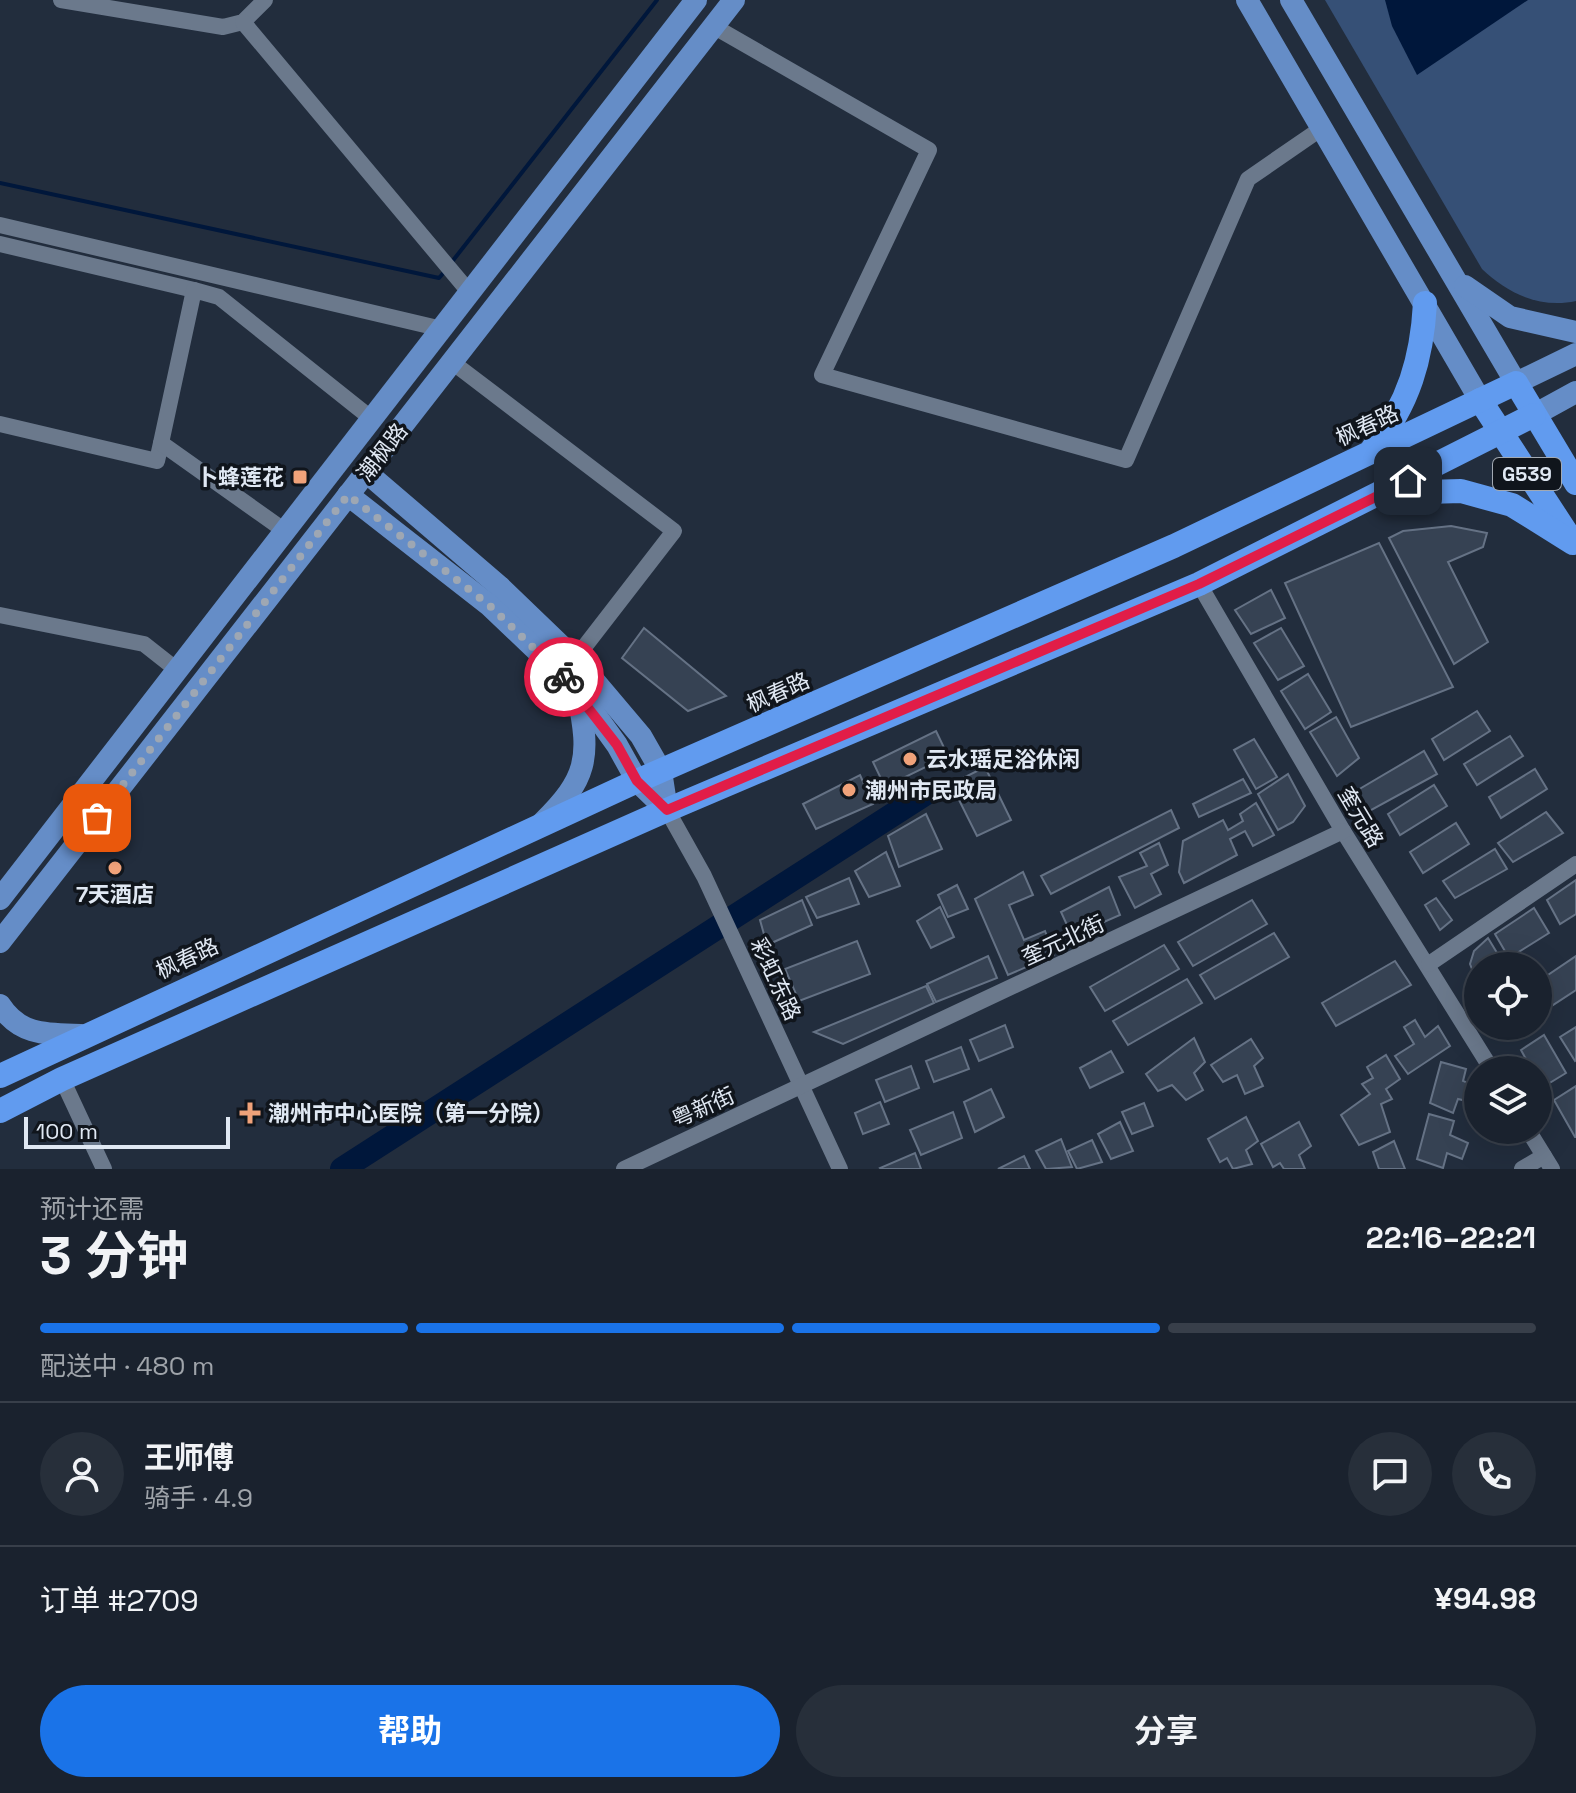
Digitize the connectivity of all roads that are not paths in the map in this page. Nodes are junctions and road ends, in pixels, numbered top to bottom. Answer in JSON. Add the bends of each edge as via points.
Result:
{"nodes":[{"id":1,"x":61,"y":0,"type":"edge"},
{"id":2,"x":265,"y":0,"type":"edge"},
{"id":3,"x":696,"y":0,"type":"edge"},
{"id":4,"x":734,"y":0,"type":"edge"},
{"id":5,"x":1247,"y":0,"type":"edge"},
{"id":6,"x":1291,"y":0,"type":"edge"},
{"id":7,"x":243,"y":22,"type":"junction"},
{"id":8,"x":713,"y":26,"type":"junction"},
{"id":9,"x":1322,"y":128,"type":"junction"},
{"id":10,"x":0,"y":225,"type":"edge"},
{"id":11,"x":0,"y":244,"type":"edge"},
{"id":12,"x":1458,"y":281,"type":"junction"},
{"id":13,"x":194,"y":290,"type":"junction"},
{"id":14,"x":470,"y":293,"type":"junction"},
{"id":15,"x":1425,"y":303,"type":"junction"},
{"id":16,"x":442,"y":329,"type":"junction"},
{"id":17,"x":1576,"y":332,"type":"edge"},
{"id":18,"x":1576,"y":354,"type":"edge"},
{"id":19,"x":452,"y":362,"type":"junction"},
{"id":20,"x":1516,"y":383,"type":"junction"},
{"id":21,"x":1576,"y":392,"type":"edge"},
{"id":22,"x":1480,"y":400,"type":"junction"},
{"id":23,"x":1534,"y":415,"type":"junction"},
{"id":24,"x":372,"y":419,"type":"junction"},
{"id":25,"x":0,"y":424,"type":"edge"},
{"id":26,"x":1500,"y":434,"type":"junction"},
{"id":27,"x":161,"y":443,"type":"junction"},
{"id":28,"x":1370,"y":452,"type":"junction"},
{"id":29,"x":366,"y":472,"type":"junction"},
{"id":30,"x":1576,"y":483,"type":"edge"},
{"id":31,"x":1385,"y":493,"type":"junction"},
{"id":32,"x":348,"y":495,"type":"junction"},
{"id":33,"x":285,"y":531,"type":"junction"},
{"id":34,"x":1574,"y":545,"type":"edge"},
{"id":35,"x":1199,"y":584,"type":"junction"},
{"id":36,"x":0,"y":615,"type":"edge"},
{"id":37,"x":575,"y":659,"type":"junction"},
{"id":38,"x":177,"y":670,"type":"junction"},
{"id":39,"x":576,"y":688,"type":"junction"},
{"id":40,"x":661,"y":771,"type":"junction"},
{"id":41,"x":637,"y":781,"type":"junction"},
{"id":42,"x":667,"y":810,"type":"junction"},
{"id":43,"x":538,"y":827,"type":"junction"},
{"id":44,"x":1343,"y":831,"type":"junction"},
{"id":45,"x":1576,"y":864,"type":"edge"},
{"id":46,"x":0,"y":899,"type":"edge"},
{"id":47,"x":0,"y":942,"type":"edge"},
{"id":48,"x":1429,"y":964,"type":"junction"},
{"id":49,"x":0,"y":1005,"type":"edge"},
{"id":50,"x":81,"y":1035,"type":"junction"},
{"id":51,"x":1484,"y":1056,"type":"edge"},
{"id":52,"x":0,"y":1076,"type":"edge"},
{"id":53,"x":62,"y":1079,"type":"junction"},
{"id":54,"x":802,"y":1088,"type":"junction"},
{"id":55,"x":0,"y":1111,"type":"edge"},
{"id":56,"x":1536,"y":1144,"type":"edge"},
{"id":57,"x":1548,"y":1163,"type":"edge"},
{"id":58,"x":104,"y":1169,"type":"edge"},
{"id":59,"x":624,"y":1169,"type":"edge"},
{"id":60,"x":840,"y":1169,"type":"edge"},
{"id":61,"x":1522,"y":1169,"type":"edge"}],
"edges":[{"from":1,"to":7,"type":"street","via":[[223,27]]},
{"from":2,"to":7,"type":"street"},
{"from":3,"to":14,"type":"main road","name":"潮枫路"},
{"from":4,"to":8,"type":"main road","name":"潮枫路"},
{"from":5,"to":9,"type":"main road"},
{"from":6,"to":12,"type":"main road"},
{"from":7,"to":14,"type":"street"},
{"from":8,"to":9,"type":"street","via":[[929,150],[822,375],[1126,460],[1248,179]]},
{"from":8,"to":19,"type":"main road","name":"潮枫路"},
{"from":9,"to":15,"type":"main road"},
{"from":10,"to":16,"type":"street"},
{"from":11,"to":13,"type":"street"},
{"from":12,"to":17,"type":"main road","via":[[1510,317]]},
{"from":12,"to":20,"type":"main road"},
{"from":13,"to":24,"type":"street","via":[[219,297]]},
{"from":13,"to":27,"type":"street"},
{"from":14,"to":16,"type":"main road","name":"潮枫路"},
{"from":15,"to":22,"type":"main road"},
{"from":15,"to":28,"type":"highway","via":[[1423,343],[1409,390],[1394,422]]},
{"from":16,"to":24,"type":"main road","name":"潮枫路"},
{"from":18,"to":20,"type":"main road","name":"枫春路"},
{"from":19,"to":29,"type":"main road","name":"潮枫路"},
{"from":19,"to":37,"type":"street","via":[[674,531]]},
{"from":20,"to":22,"type":"highway","name":"枫春路"},
{"from":20,"to":23,"type":"highway","number":"G539"},
{"from":21,"to":23,"type":"main road"},
{"from":22,"to":26,"type":"highway","number":"G539"},
{"from":22,"to":28,"type":"highway","name":"枫春路"},
{"from":23,"to":26,"type":"highway","number":"G539"},
{"from":23,"to":30,"type":"highway","number":"G539"},
{"from":24,"to":33,"type":"main road","name":"潮枫路"},
{"from":25,"to":27,"type":"street","via":[[157,461]]},
{"from":26,"to":31,"type":"highway","number":"G539"},
{"from":26,"to":34,"type":"highway","number":"G539"},
{"from":27,"to":33,"type":"street"},
{"from":28,"to":40,"type":"highway","name":"枫春路","via":[[1174,546]]},
{"from":29,"to":32,"type":"main road","name":"潮枫路"},
{"from":29,"to":37,"type":"main road"},
{"from":31,"to":34,"type":"highway","via":[[1461,491],[1512,505]]},
{"from":31,"to":35,"type":"highway","number":"G539"},
{"from":32,"to":39,"type":"main road","via":[[489,605]]},
{"from":32,"to":47,"type":"main road","name":"潮枫路"},
{"from":33,"to":38,"type":"main road","name":"潮枫路"},
{"from":35,"to":42,"type":"highway","number":"G539"},
{"from":35,"to":44,"type":"street","name":"奎元路"},
{"from":36,"to":38,"type":"street","via":[[144,644]]},
{"from":37,"to":40,"type":"main road","via":[[641,736]]},
{"from":38,"to":46,"type":"main road","name":"潮枫路"},
{"from":39,"to":41,"type":"main road"},
{"from":39,"to":43,"type":"main road","via":[[586,755],[572,794]]},
{"from":40,"to":41,"type":"highway","name":"枫春路"},
{"from":40,"to":42,"type":"main road"},
{"from":41,"to":42,"type":"main road"},
{"from":41,"to":43,"type":"highway","name":"枫春路"},
{"from":42,"to":53,"type":"highway","number":"G539"},
{"from":42,"to":54,"type":"street","name":"彩虹东路","via":[[704,876]]},
{"from":43,"to":50,"type":"highway","name":"枫春路"},
{"from":44,"to":48,"type":"street","name":"奎元路"},
{"from":44,"to":54,"type":"street","name":"奎元北街"},
{"from":45,"to":48,"type":"street"},
{"from":48,"to":51,"type":"street","name":"奎元路"},
{"from":49,"to":50,"type":"main road","via":[[10,1019],[34,1033]]},
{"from":50,"to":52,"type":"highway","name":"枫春路"},
{"from":53,"to":55,"type":"highway","number":"G539"},
{"from":53,"to":58,"type":"street"},
{"from":54,"to":59,"type":"street","name":"粤新街"},
{"from":54,"to":60,"type":"street","name":"彩虹东路"},
{"from":56,"to":57,"type":"street"},
{"from":57,"to":61,"type":"street"}]}
